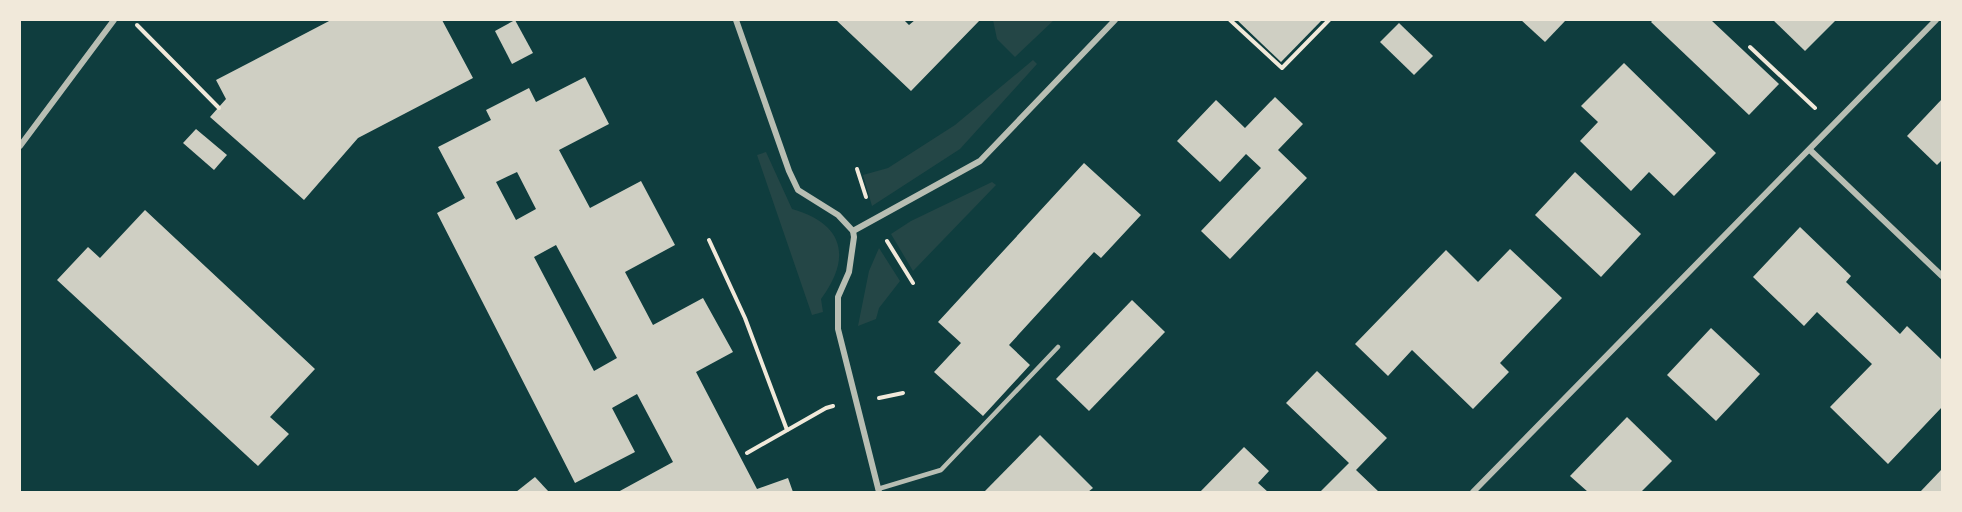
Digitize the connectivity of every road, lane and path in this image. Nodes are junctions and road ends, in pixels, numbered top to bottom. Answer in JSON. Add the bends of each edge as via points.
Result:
{"nodes":[{"id":1,"x":114,"y":20,"type":"edge"},
{"id":2,"x":131,"y":20,"type":"edge"},
{"id":3,"x":735,"y":20,"type":"edge"},
{"id":4,"x":1115,"y":20,"type":"edge"},
{"id":5,"x":1230,"y":20,"type":"edge"},
{"id":6,"x":1329,"y":20,"type":"edge"},
{"id":7,"x":1936,"y":20,"type":"edge"},
{"id":8,"x":1750,"y":47,"type":"dead end"},
{"id":9,"x":1807,"y":100,"type":"dead end"},
{"id":10,"x":219,"y":108,"type":"dead end"},
{"id":11,"x":20,"y":146,"type":"edge"},
{"id":12,"x":1810,"y":150,"type":"junction"},
{"id":13,"x":853,"y":231,"type":"junction"},
{"id":14,"x":709,"y":240,"type":"dead end"},
{"id":15,"x":1942,"y":276,"type":"edge"},
{"id":16,"x":1058,"y":347,"type":"dead end"},
{"id":17,"x":903,"y":393,"type":"dead end"},
{"id":18,"x":856,"y":402,"type":"junction"},
{"id":19,"x":787,"y":430,"type":"junction"},
{"id":20,"x":747,"y":453,"type":"dead end"},
{"id":21,"x":879,"y":490,"type":"edge"},
{"id":22,"x":1473,"y":492,"type":"edge"}],
"edges":[{"from":1,"to":11,"type":"street"},
{"from":2,"to":10,"type":"path"},
{"from":3,"to":13,"type":"street","via":[[798,190],[838,215]]},
{"from":4,"to":13,"type":"street","via":[[980,161]]},
{"from":5,"to":6,"type":"path","via":[[1282,68]]},
{"from":7,"to":12,"type":"street"},
{"from":8,"to":9,"type":"path"},
{"from":12,"to":15,"type":"street"},
{"from":12,"to":22,"type":"street"},
{"from":13,"to":18,"type":"street","via":[[849,272],[838,297],[838,329]]},
{"from":14,"to":19,"type":"path","via":[[745,318]]},
{"from":16,"to":21,"type":"lane","via":[[941,470]]},
{"from":17,"to":18,"type":"path"},
{"from":18,"to":19,"type":"path","via":[[826,408]]},
{"from":18,"to":21,"type":"street"},
{"from":19,"to":20,"type":"path"}]}
